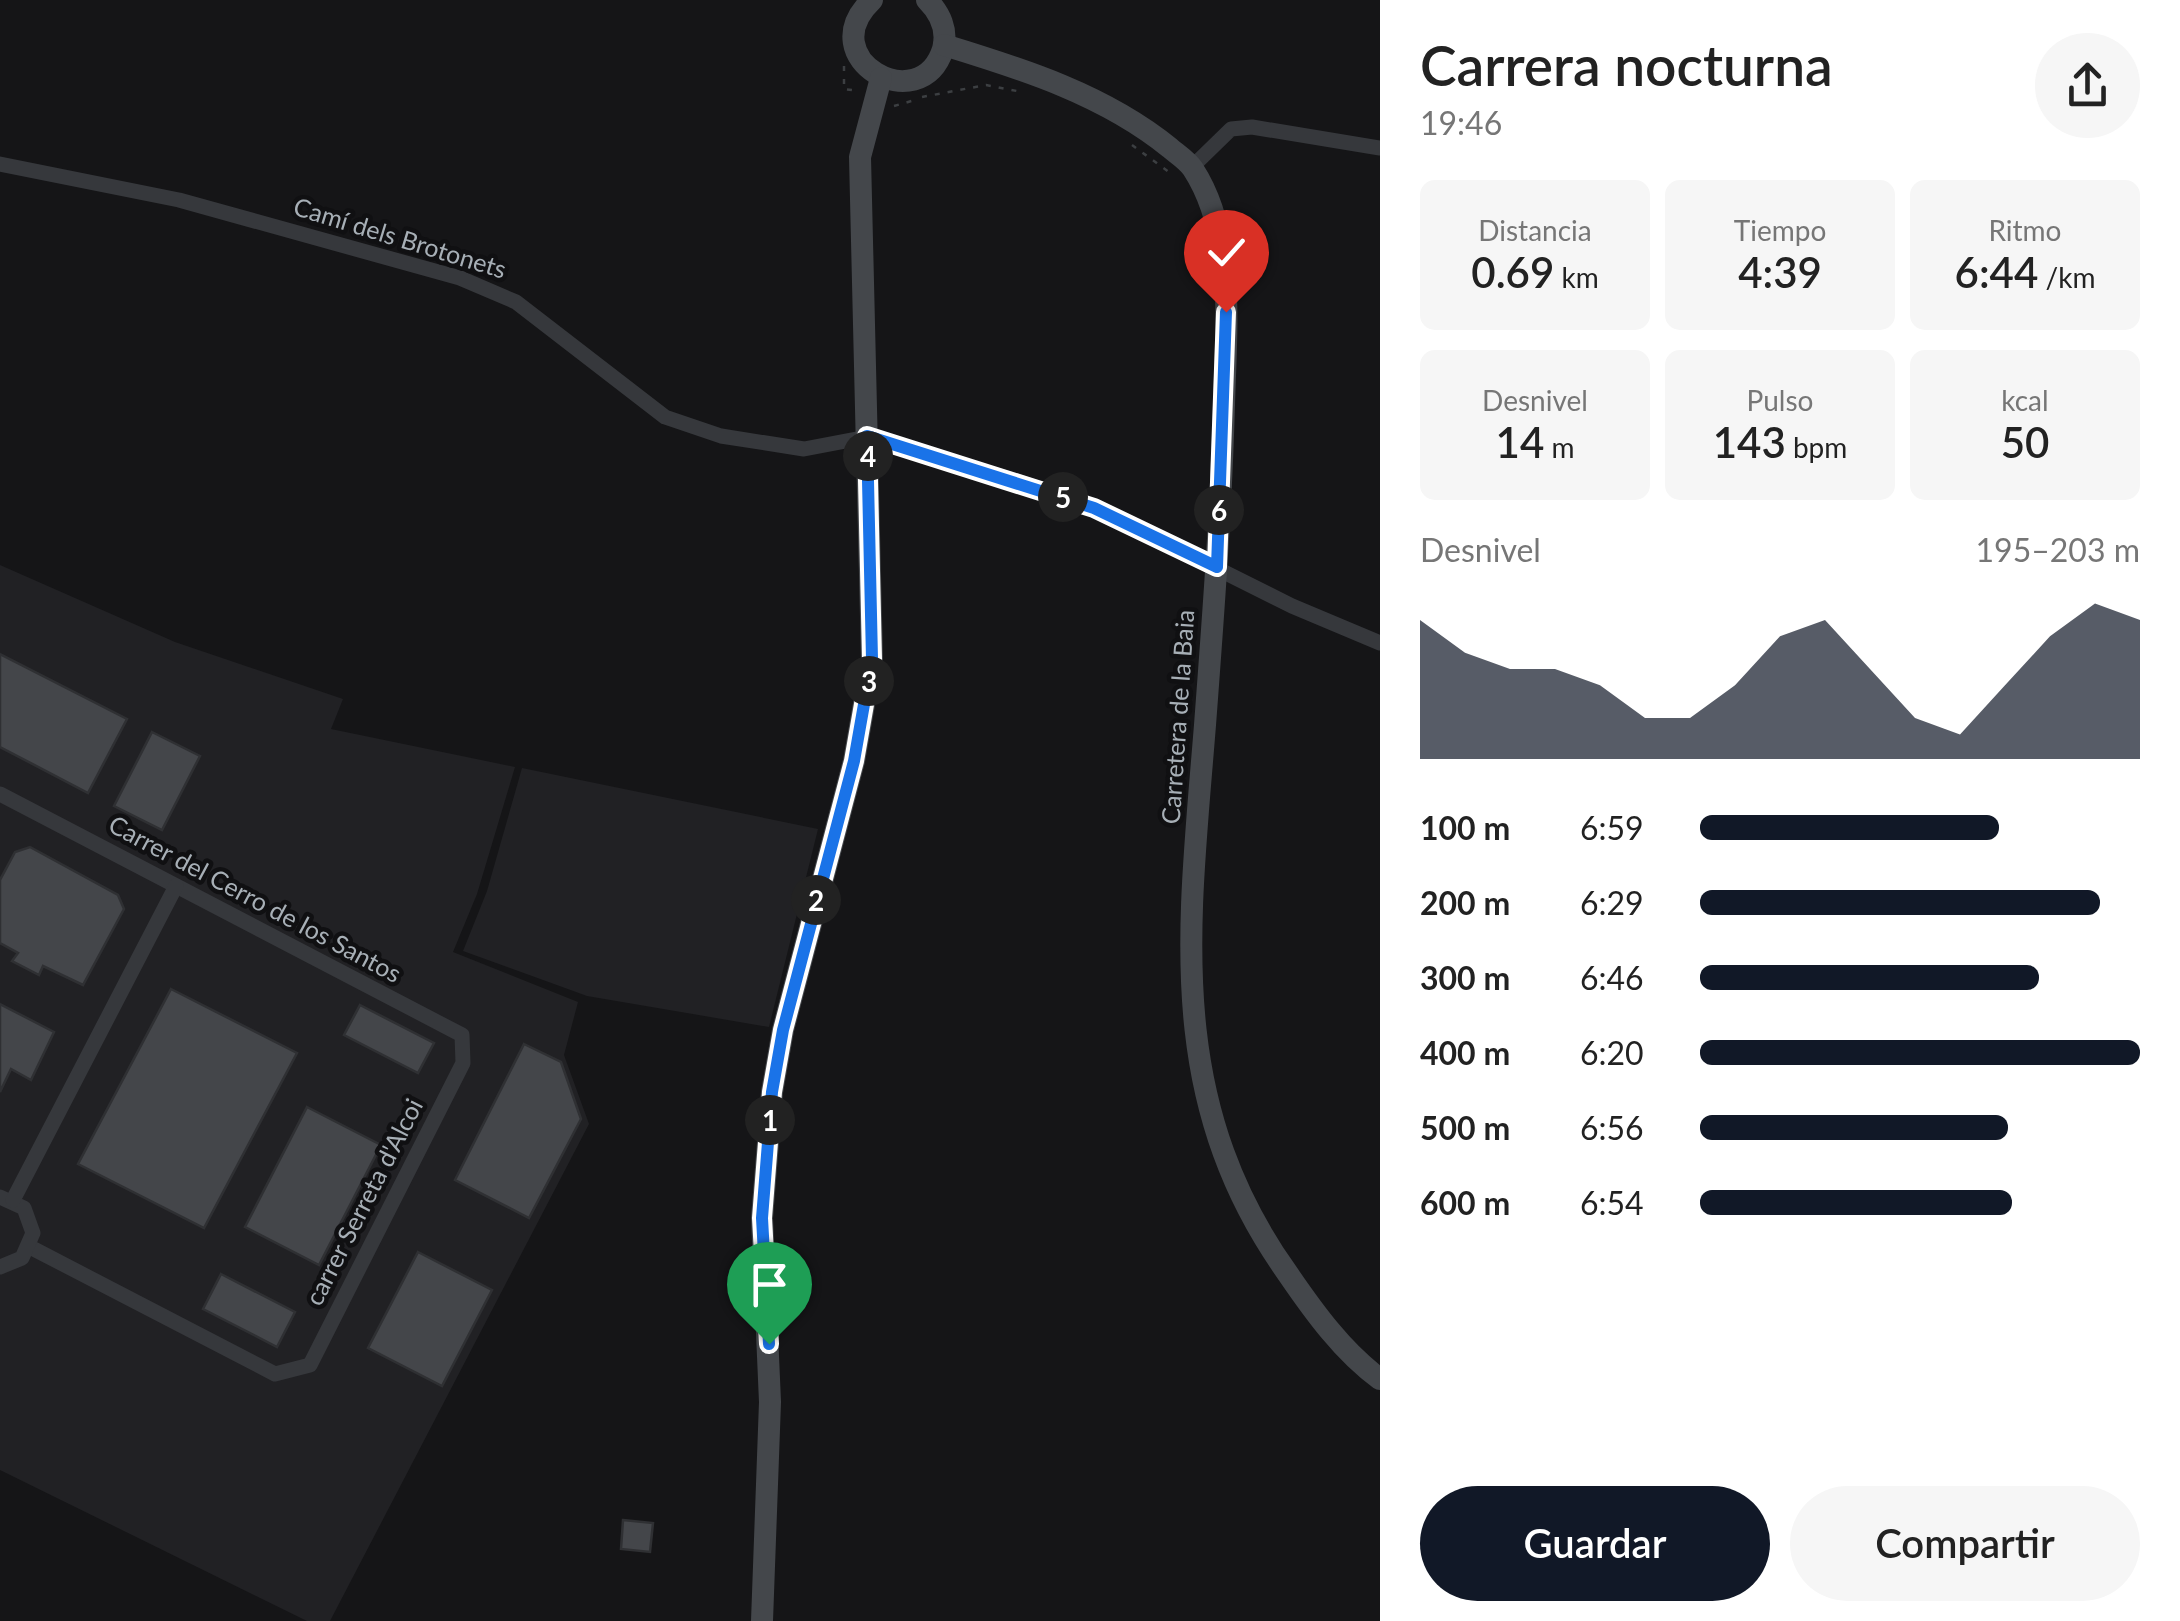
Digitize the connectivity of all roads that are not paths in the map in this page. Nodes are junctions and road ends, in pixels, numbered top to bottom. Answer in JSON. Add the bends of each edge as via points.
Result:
{"nodes":[{"id":1,"x":872,"y":0,"type":"edge"},
{"id":2,"x":926,"y":0,"type":"edge"},
{"id":3,"x":944,"y":45,"type":"junction"},
{"id":4,"x":882,"y":78,"type":"junction"},
{"id":5,"x":1380,"y":148,"type":"edge"},
{"id":6,"x":0,"y":164,"type":"edge"},
{"id":7,"x":1192,"y":167,"type":"junction"},
{"id":8,"x":867,"y":436,"type":"junction"},
{"id":9,"x":1217,"y":567,"type":"junction"},
{"id":10,"x":1380,"y":643,"type":"edge"},
{"id":11,"x":0,"y":794,"type":"edge"},
{"id":12,"x":176,"y":886,"type":"junction"},
{"id":13,"x":464,"y":1062,"type":"joint"},
{"id":14,"x":7,"y":1198,"type":"edge"},
{"id":15,"x":30,"y":1247,"type":"junction"},
{"id":16,"x":0,"y":1267,"type":"edge"},
{"id":17,"x":1380,"y":1380,"type":"edge"},
{"id":18,"x":762,"y":1621,"type":"edge"}],
"edges":[{"from":1,"to":4,"type":"main road","via":[[856,21],[854,38],[863,64]]},
{"from":2,"to":3,"type":"main road","via":[[941,19]]},
{"from":3,"to":4,"type":"main road","via":[[924,74],[898,82]]},
{"from":3,"to":7,"type":"main road","name":"Carretera de la Baia","via":[[1070,88],[1121,113]]},
{"from":4,"to":8,"type":"main road","via":[[860,158]]},
{"from":5,"to":7,"type":"street","via":[[1231,129]]},
{"from":6,"to":8,"type":"street","name":"Camí dels Brotonets","via":[[179,200],[460,278],[516,302],[664,417],[721,436],[804,449]]},
{"from":7,"to":9,"type":"main road","name":"Carretera de la Baia","via":[[1217,225],[1226,312]]},
{"from":8,"to":9,"type":"street","via":[[1094,508]]},
{"from":8,"to":18,"type":"main road","via":[[872,659],[854,761],[783,1030],[771,1110],[762,1218],[770,1402]]},
{"from":9,"to":10,"type":"street"},
{"from":9,"to":17,"type":"main road","name":"Carretera de la Baia","via":[[1189,925],[1194,1036],[1207,1108],[1238,1194],[1272,1252],[1320,1320]]},
{"from":11,"to":12,"type":"street","name":"Carrer del Cerro de los Santos"},
{"from":12,"to":13,"type":"street","name":"Carrer del Cerro de los Santos","via":[[462,1035]]},
{"from":12,"to":14,"type":"street"},
{"from":13,"to":15,"type":"street","name":"carrer Serreta d'Alcoi","via":[[310,1364],[275,1374]]},
{"from":14,"to":15,"type":"street","via":[[30,1218]]},
{"from":15,"to":16,"type":"street"}]}
